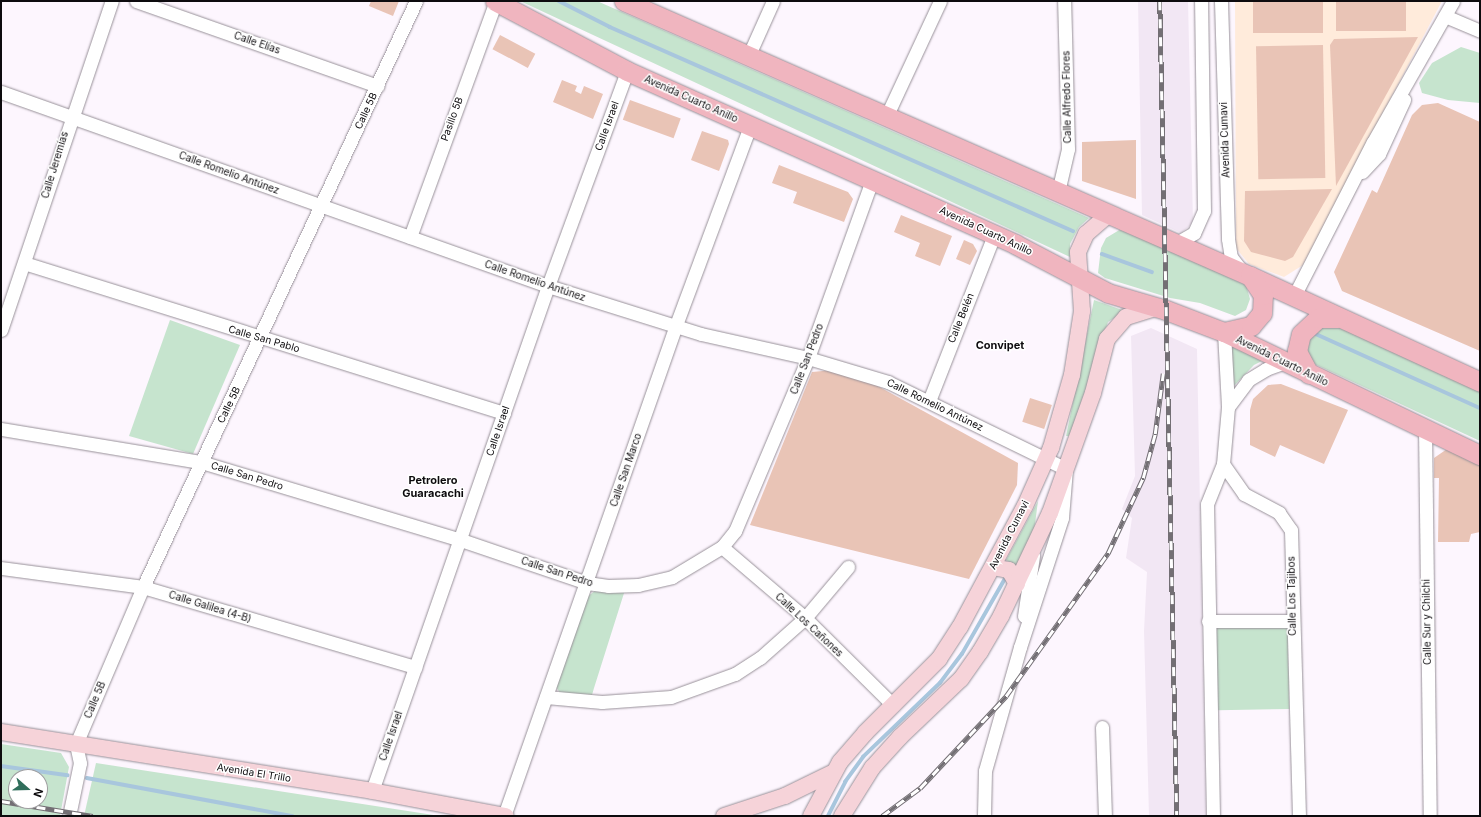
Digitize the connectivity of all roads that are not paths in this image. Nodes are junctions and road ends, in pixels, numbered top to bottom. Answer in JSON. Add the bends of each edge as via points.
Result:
{"nodes":[{"id":1,"x":112,"y":1,"type":"edge"},
{"id":2,"x":136,"y":1,"type":"edge"},
{"id":3,"x":416,"y":1,"type":"edge"},
{"id":4,"x":495,"y":1,"type":"edge"},
{"id":5,"x":624,"y":1,"type":"edge"},
{"id":6,"x":773,"y":1,"type":"edge"},
{"id":7,"x":940,"y":1,"type":"edge"},
{"id":8,"x":1064,"y":1,"type":"edge"},
{"id":9,"x":1200,"y":1,"type":"edge"},
{"id":10,"x":1221,"y":1,"type":"edge"},
{"id":11,"x":1453,"y":1,"type":"edge"},
{"id":12,"x":1445,"y":16,"type":"junction"},
{"id":13,"x":1480,"y":31,"type":"edge"},
{"id":14,"x":748,"y":57,"type":"junction"},
{"id":15,"x":627,"y":71,"type":"junction"},
{"id":16,"x":378,"y":86,"type":"junction"},
{"id":17,"x":1,"y":92,"type":"edge"},
{"id":18,"x":1224,"y":110,"type":"junction"},
{"id":19,"x":1202,"y":111,"type":"junction"},
{"id":20,"x":70,"y":117,"type":"junction"},
{"id":21,"x":886,"y":117,"type":"junction"},
{"id":22,"x":750,"y":126,"type":"junction"},
{"id":23,"x":872,"y":180,"type":"junction"},
{"id":24,"x":1058,"y":192,"type":"junction"},
{"id":25,"x":322,"y":206,"type":"junction"},
{"id":26,"x":1108,"y":215,"type":"junction"},
{"id":27,"x":994,"y":235,"type":"junction"},
{"id":28,"x":410,"y":237,"type":"junction"},
{"id":29,"x":1175,"y":244,"type":"junction"},
{"id":30,"x":24,"y":263,"type":"junction"},
{"id":31,"x":1247,"y":275,"type":"junction"},
{"id":32,"x":1080,"y":278,"type":"junction"},
{"id":33,"x":548,"y":286,"type":"junction"},
{"id":34,"x":1292,"y":298,"type":"junction"},
{"id":35,"x":1156,"y":308,"type":"junction"},
{"id":36,"x":1340,"y":318,"type":"junction"},
{"id":37,"x":676,"y":325,"type":"junction"},
{"id":38,"x":1,"y":330,"type":"edge"},
{"id":39,"x":1224,"y":332,"type":"junction"},
{"id":40,"x":262,"y":337,"type":"junction"},
{"id":41,"x":808,"y":358,"type":"junction"},
{"id":42,"x":1285,"y":362,"type":"junction"},
{"id":43,"x":1309,"y":374,"type":"junction"},
{"id":44,"x":1480,"y":382,"type":"edge"},
{"id":45,"x":929,"y":401,"type":"junction"},
{"id":46,"x":1228,"y":407,"type":"junction"},
{"id":47,"x":504,"y":413,"type":"junction"},
{"id":48,"x":1425,"y":428,"type":"junction"},
{"id":49,"x":1,"y":429,"type":"edge"},
{"id":50,"x":1480,"y":454,"type":"edge"},
{"id":51,"x":1046,"y":459,"type":"junction"},
{"id":52,"x":201,"y":462,"type":"junction"},
{"id":53,"x":1223,"y":464,"type":"junction"},
{"id":54,"x":1066,"y":469,"type":"junction"},
{"id":55,"x":461,"y":540,"type":"junction"},
{"id":56,"x":722,"y":547,"type":"junction"},
{"id":57,"x":1034,"y":550,"type":"junction"},
{"id":58,"x":848,"y":566,"type":"dead end"},
{"id":59,"x":993,"y":567,"type":"junction"},
{"id":60,"x":1,"y":568,"type":"edge"},
{"id":61,"x":587,"y":583,"type":"junction"},
{"id":62,"x":1017,"y":584,"type":"junction"},
{"id":63,"x":143,"y":587,"type":"junction"},
{"id":64,"x":805,"y":618,"type":"junction"},
{"id":65,"x":1208,"y":621,"type":"junction"},
{"id":66,"x":1292,"y":621,"type":"junction"},
{"id":67,"x":1020,"y":647,"type":"junction"},
{"id":68,"x":415,"y":667,"type":"junction"},
{"id":69,"x":546,"y":697,"type":"junction"},
{"id":70,"x":893,"y":705,"type":"junction"},
{"id":71,"x":1102,"y":727,"type":"dead end"},
{"id":72,"x":1,"y":732,"type":"edge"},
{"id":73,"x":76,"y":744,"type":"junction"},
{"id":74,"x":832,"y":773,"type":"junction"},
{"id":75,"x":372,"y":791,"type":"junction"},
{"id":76,"x":69,"y":816,"type":"edge"},
{"id":77,"x":505,"y":816,"type":"edge"},
{"id":78,"x":724,"y":816,"type":"edge"},
{"id":79,"x":811,"y":816,"type":"edge"},
{"id":80,"x":842,"y":816,"type":"edge"},
{"id":81,"x":984,"y":816,"type":"edge"},
{"id":82,"x":1105,"y":816,"type":"edge"},
{"id":83,"x":1213,"y":816,"type":"edge"},
{"id":84,"x":1299,"y":816,"type":"edge"},
{"id":85,"x":1430,"y":816,"type":"edge"}],
"edges":[{"from":1,"to":20,"type":"street","name":"Calle Jeremías"},
{"from":2,"to":16,"type":"street","name":"Calle Elías"},
{"from":3,"to":16,"type":"street","name":"Calle 5B"},
{"from":4,"to":15,"type":"highway","name":"Avenida Cuarto Anillo"},
{"from":4,"to":28,"type":"street","name":"Pasillo 5B"},
{"from":5,"to":14,"type":"highway"},
{"from":6,"to":14,"type":"street"},
{"from":7,"to":21,"type":"street"},
{"from":8,"to":24,"type":"street","name":"Calle Alfredo Flores","via":[[1068,149]]},
{"from":9,"to":19,"type":"street"},
{"from":10,"to":18,"type":"street","name":"Avenida Cumavi"},
{"from":11,"to":12,"type":"street"},
{"from":12,"to":13,"type":"street"},
{"from":12,"to":34,"type":"street","via":[[1409,79],[1393,130],[1379,154],[1352,182]]},
{"from":14,"to":21,"type":"highway"},
{"from":15,"to":22,"type":"highway","name":"Avenida Cuarto Anillo"},
{"from":15,"to":33,"type":"street","name":"Calle Israel"},
{"from":16,"to":25,"type":"street","name":"Calle 5B"},
{"from":17,"to":20,"type":"street","name":"Calle Romelio Antúnez"},
{"from":18,"to":19,"type":"street","via":[[1213,118]]},
{"from":18,"to":31,"type":"street","name":"Avenida Cumavi","via":[[1228,239],[1231,257]]},
{"from":19,"to":29,"type":"street","via":[[1203,217],[1194,233]]},
{"from":20,"to":25,"type":"street","name":"Calle Romelio Antúnez"},
{"from":20,"to":30,"type":"street","name":"Calle Jeremías"},
{"from":21,"to":24,"type":"highway"},
{"from":22,"to":23,"type":"highway","name":"Avenida Cuarto Anillo"},
{"from":22,"to":37,"type":"street","name":"Calle San Marco"},
{"from":23,"to":27,"type":"highway","name":"Avenida Cuarto Anillo"},
{"from":23,"to":41,"type":"street","name":"Calle San Pedro"},
{"from":24,"to":26,"type":"highway"},
{"from":25,"to":28,"type":"street","name":"Calle Romelio Antúnez"},
{"from":25,"to":40,"type":"street","name":"Calle 5B"},
{"from":26,"to":29,"type":"highway"},
{"from":26,"to":32,"type":"main road","name":"Avenida Cumavi","via":[[1091,227],[1081,243],[1078,261]]},
{"from":27,"to":32,"type":"highway","name":"Avenida Cuarto Anillo"},
{"from":27,"to":45,"type":"street","name":"Calle Belén"},
{"from":28,"to":33,"type":"street","name":"Calle Romelio Antúnez"},
{"from":29,"to":31,"type":"highway"},
{"from":30,"to":38,"type":"street","name":"Calle Jeremías"},
{"from":30,"to":40,"type":"street","name":"Calle San Pablo"},
{"from":31,"to":34,"type":"highway"},
{"from":31,"to":39,"type":"highway","via":[[1263,295],[1262,313],[1251,326]]},
{"from":32,"to":35,"type":"highway","name":"Avenida Cuarto Anillo","via":[[1108,293]]},
{"from":32,"to":51,"type":"main road","name":"Avenida Cumavi","via":[[1080,337],[1061,417]]},
{"from":33,"to":37,"type":"street","name":"Calle Romelio Antúnez"},
{"from":33,"to":47,"type":"street","name":"Calle Israel"},
{"from":34,"to":36,"type":"highway"},
{"from":35,"to":39,"type":"highway","name":"Avenida Cuarto Anillo"},
{"from":35,"to":54,"type":"main road","via":[[1126,317],[1107,339],[1093,393]]},
{"from":36,"to":43,"type":"highway","via":[[1318,318],[1301,334],[1297,351]]},
{"from":36,"to":44,"type":"highway"},
{"from":37,"to":41,"type":"street","name":"Calle Romelio Antúnez","via":[[707,335]]},
{"from":37,"to":61,"type":"street","name":"Calle San Marco"},
{"from":39,"to":42,"type":"highway","name":"Avenida Cuarto Anillo"},
{"from":39,"to":46,"type":"street"},
{"from":40,"to":47,"type":"street","name":"Calle San Pablo"},
{"from":40,"to":52,"type":"street","name":"Calle 5B"},
{"from":41,"to":45,"type":"street","name":"Calle Romelio Antúnez","via":[[888,382]]},
{"from":41,"to":56,"type":"street","name":"Calle San Pedro","via":[[735,531]]},
{"from":42,"to":43,"type":"highway","name":"Avenida Cuarto Anillo"},
{"from":42,"to":46,"type":"street","via":[[1266,369],[1248,380]]},
{"from":43,"to":48,"type":"highway","name":"Avenida Cuarto Anillo"},
{"from":45,"to":51,"type":"street","name":"Calle Romelio Antúnez"},
{"from":46,"to":53,"type":"street"},
{"from":47,"to":55,"type":"street","name":"Calle Israel"},
{"from":48,"to":50,"type":"highway","name":"Avenida Cuarto Anillo"},
{"from":48,"to":85,"type":"street","name":"Calle Sur y Chilchi"},
{"from":49,"to":52,"type":"street","name":"Calle San Pedro"},
{"from":51,"to":54,"type":"street","name":"Calle Romelio Antúnez"},
{"from":51,"to":59,"type":"main road","name":"Avenida Cumavi"},
{"from":52,"to":55,"type":"street","name":"Calle San Pedro"},
{"from":52,"to":63,"type":"street","name":"Calle 5B"},
{"from":53,"to":65,"type":"street","via":[[1207,504]]},
{"from":53,"to":66,"type":"street","name":"Calle Los Tajibos","via":[[1244,494],[1279,513],[1291,530]]},
{"from":54,"to":57,"type":"main road"},
{"from":54,"to":67,"type":"street","via":[[1062,518]]},
{"from":55,"to":61,"type":"street","name":"Calle San Pedro"},
{"from":55,"to":68,"type":"street","name":"Calle Israel"},
{"from":56,"to":61,"type":"street","name":"Calle San Pedro","via":[[672,577],[638,585],[608,586]]},
{"from":56,"to":64,"type":"street","name":"Calle Los Cañones"},
{"from":57,"to":62,"type":"main road"},
{"from":57,"to":67,"type":"street"},
{"from":58,"to":64,"type":"street"},
{"from":59,"to":62,"type":"main road","via":[[1009,570]]},
{"from":59,"to":70,"type":"main road","name":"Avenida Cumavi","via":[[939,659]]},
{"from":60,"to":63,"type":"street","name":"Calle Galilea (4-B)"},
{"from":61,"to":69,"type":"street","name":"Calle San Marco"},
{"from":62,"to":80,"type":"main road","via":[[994,628],[961,679],[900,737],[872,768]]},
{"from":63,"to":68,"type":"street","name":"Calle Galilea (4-B)"},
{"from":63,"to":73,"type":"street","name":"Calle 5B"},
{"from":64,"to":69,"type":"street","via":[[760,658],[735,674],[671,697],[602,702]]},
{"from":64,"to":70,"type":"street","name":"Calle Los Cañones"},
{"from":65,"to":66,"type":"street"},
{"from":65,"to":83,"type":"street"},
{"from":66,"to":84,"type":"street","name":"Calle Los Tajibos"},
{"from":67,"to":81,"type":"street","via":[[985,771]]},
{"from":68,"to":75,"type":"street","name":"Calle Israel"},
{"from":69,"to":77,"type":"street","name":"Calle San Marco"},
{"from":70,"to":74,"type":"main road","name":"Avenida Cumavi","via":[[865,733]]},
{"from":71,"to":82,"type":"street"},
{"from":72,"to":73,"type":"main road","name":"Avenida El Trillo"},
{"from":73,"to":75,"type":"main road","name":"Avenida El Trillo"},
{"from":73,"to":76,"type":"street","via":[[80,763]]},
{"from":74,"to":78,"type":"main road","via":[[785,796]]},
{"from":74,"to":79,"type":"main road","name":"Avenida Cumavi"},
{"from":75,"to":77,"type":"main road","name":"Avenida El Trillo"}]}
